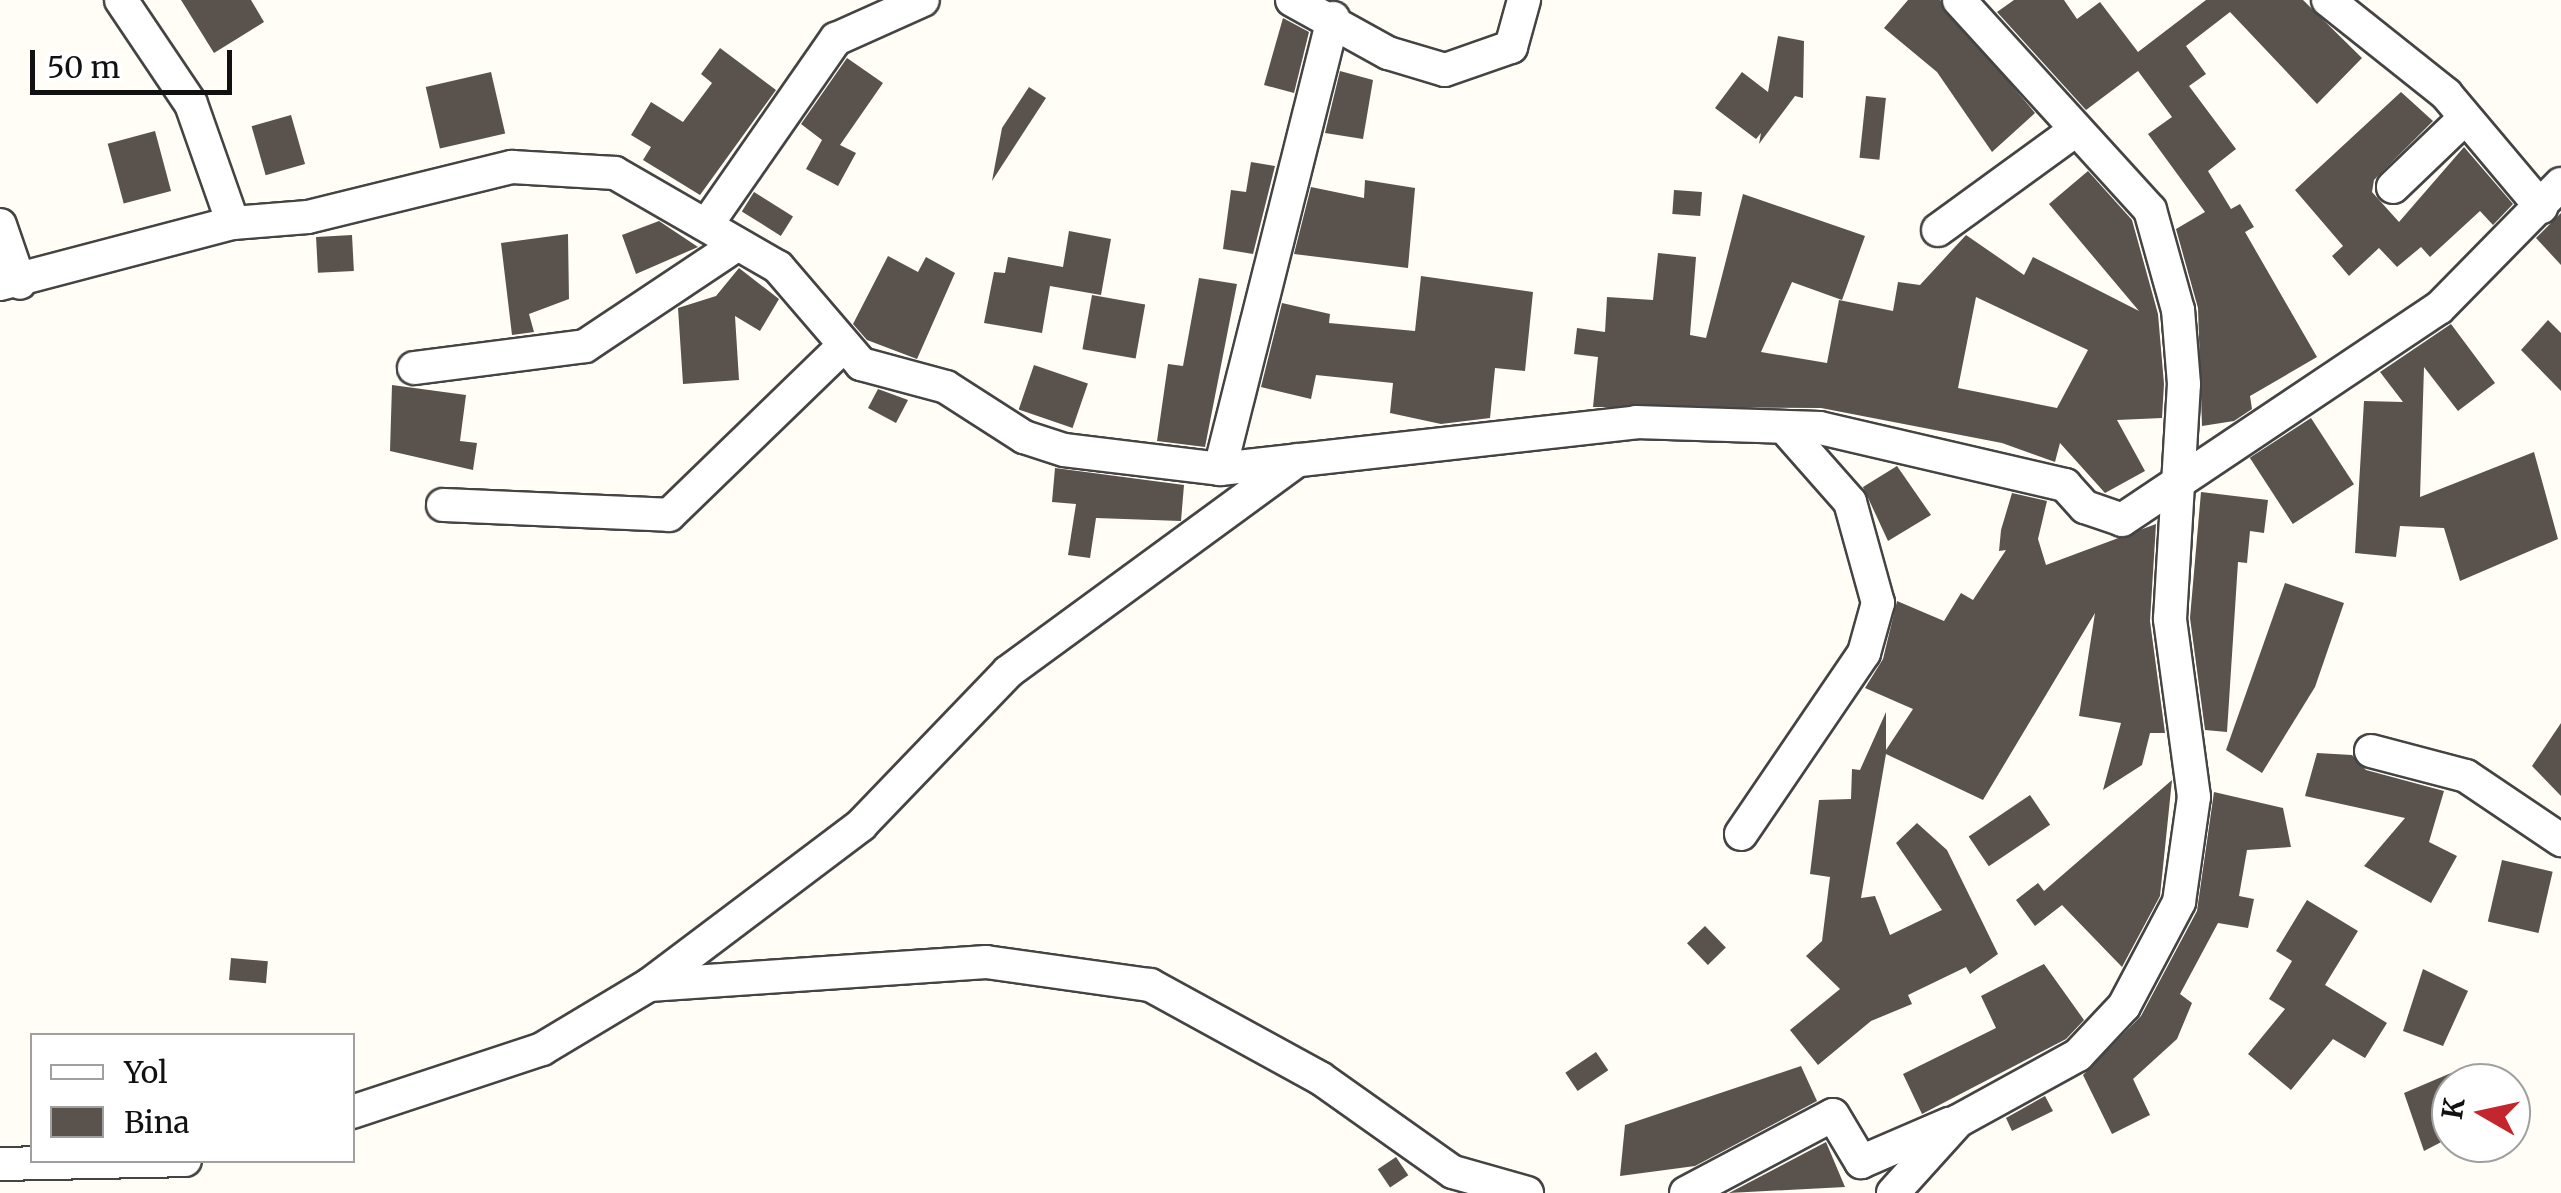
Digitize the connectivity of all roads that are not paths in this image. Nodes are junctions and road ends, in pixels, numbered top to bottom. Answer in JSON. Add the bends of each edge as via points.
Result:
{"nodes":[{"id":1,"x":121,"y":0,"type":"edge"},
{"id":2,"x":923,"y":0,"type":"edge"},
{"id":3,"x":1292,"y":0,"type":"edge"},
{"id":4,"x":1524,"y":0,"type":"edge"},
{"id":5,"x":1959,"y":0,"type":"edge"},
{"id":6,"x":2328,"y":0,"type":"edge"},
{"id":7,"x":1333,"y":18,"type":"junction"},
{"id":8,"x":2464,"y":119,"type":"junction"},
{"id":9,"x":2073,"y":132,"type":"junction"},
{"id":10,"x":2393,"y":187,"type":"dead end"},
{"id":11,"x":2551,"y":195,"type":"edge"},
{"id":12,"x":710,"y":220,"type":"junction"},
{"id":13,"x":233,"y":223,"type":"junction"},
{"id":14,"x":0,"y":225,"type":"edge"},
{"id":15,"x":1938,"y":230,"type":"dead end"},
{"id":16,"x":736,"y":246,"type":"junction"},
{"id":17,"x":10,"y":283,"type":"edge"},
{"id":18,"x":840,"y":348,"type":"junction"},
{"id":19,"x":414,"y":368,"type":"dead end"},
{"id":20,"x":1790,"y":434,"type":"junction"},
{"id":21,"x":1298,"y":460,"type":"junction"},
{"id":22,"x":1220,"y":468,"type":"junction"},
{"id":23,"x":2181,"y":485,"type":"junction"},
{"id":24,"x":443,"y":505,"type":"dead end"},
{"id":25,"x":2372,"y":752,"type":"dead end"},
{"id":26,"x":1741,"y":834,"type":"dead end"},
{"id":27,"x":2561,"y":840,"type":"edge"},
{"id":28,"x":649,"y":985,"type":"junction"},
{"id":29,"x":355,"y":1111,"type":"edge"},
{"id":30,"x":1958,"y":1121,"type":"junction"},
{"id":31,"x":46,"y":1163,"type":"edge"},
{"id":32,"x":0,"y":1164,"type":"edge"},
{"id":33,"x":1527,"y":1193,"type":"edge"},
{"id":34,"x":1686,"y":1193,"type":"edge"},
{"id":35,"x":1893,"y":1193,"type":"edge"}],
"edges":[{"from":1,"to":13,"type":"street","via":[[191,104]]},
{"from":2,"to":12,"type":"street","via":[[836,39]]},
{"from":3,"to":7,"type":"street"},
{"from":4,"to":7,"type":"street","via":[[1510,47],[1445,70],[1388,53]]},
{"from":5,"to":9,"type":"street"},
{"from":6,"to":8,"type":"street"},
{"from":7,"to":22,"type":"street"},
{"from":8,"to":10,"type":"street"},
{"from":8,"to":11,"type":"street"},
{"from":9,"to":15,"type":"street"},
{"from":9,"to":23,"type":"street","via":[[2150,210],[2178,310]]},
{"from":11,"to":23,"type":"street","via":[[2439,308]]},
{"from":12,"to":13,"type":"street","via":[[615,173],[512,167],[308,217]]},
{"from":12,"to":16,"type":"street"},
{"from":13,"to":17,"type":"street"},
{"from":14,"to":17,"type":"street"},
{"from":16,"to":18,"type":"street","via":[[778,267],[816,305]]},
{"from":16,"to":19,"type":"street","via":[[586,346]]},
{"from":18,"to":22,"type":"street","via":[[861,364],[946,387],[1024,437],[1064,450]]},
{"from":18,"to":24,"type":"street","via":[[669,514]]},
{"from":20,"to":21,"type":"street","via":[[1636,422]]},
{"from":20,"to":23,"type":"street","via":[[1820,428],[1924,446],[2065,484],[2085,507],[2122,520]]},
{"from":20,"to":26,"type":"street","via":[[1850,502],[1878,603],[1864,653]]},
{"from":21,"to":22,"type":"street"},
{"from":21,"to":28,"type":"street","via":[[1008,672],[861,825]]},
{"from":23,"to":30,"type":"street","via":[[2170,620],[2194,797],[2179,902],[2124,1006],[2078,1055]]},
{"from":25,"to":27,"type":"street","via":[[2466,776]]},
{"from":28,"to":29,"type":"street","via":[[542,1048]]},
{"from":28,"to":33,"type":"street","via":[[986,962],[1150,986],[1320,1078],[1454,1172]]},
{"from":30,"to":34,"type":"street","via":[[1860,1162],[1833,1115]]},
{"from":30,"to":35,"type":"street"},
{"from":31,"to":32,"type":"street"}]}
